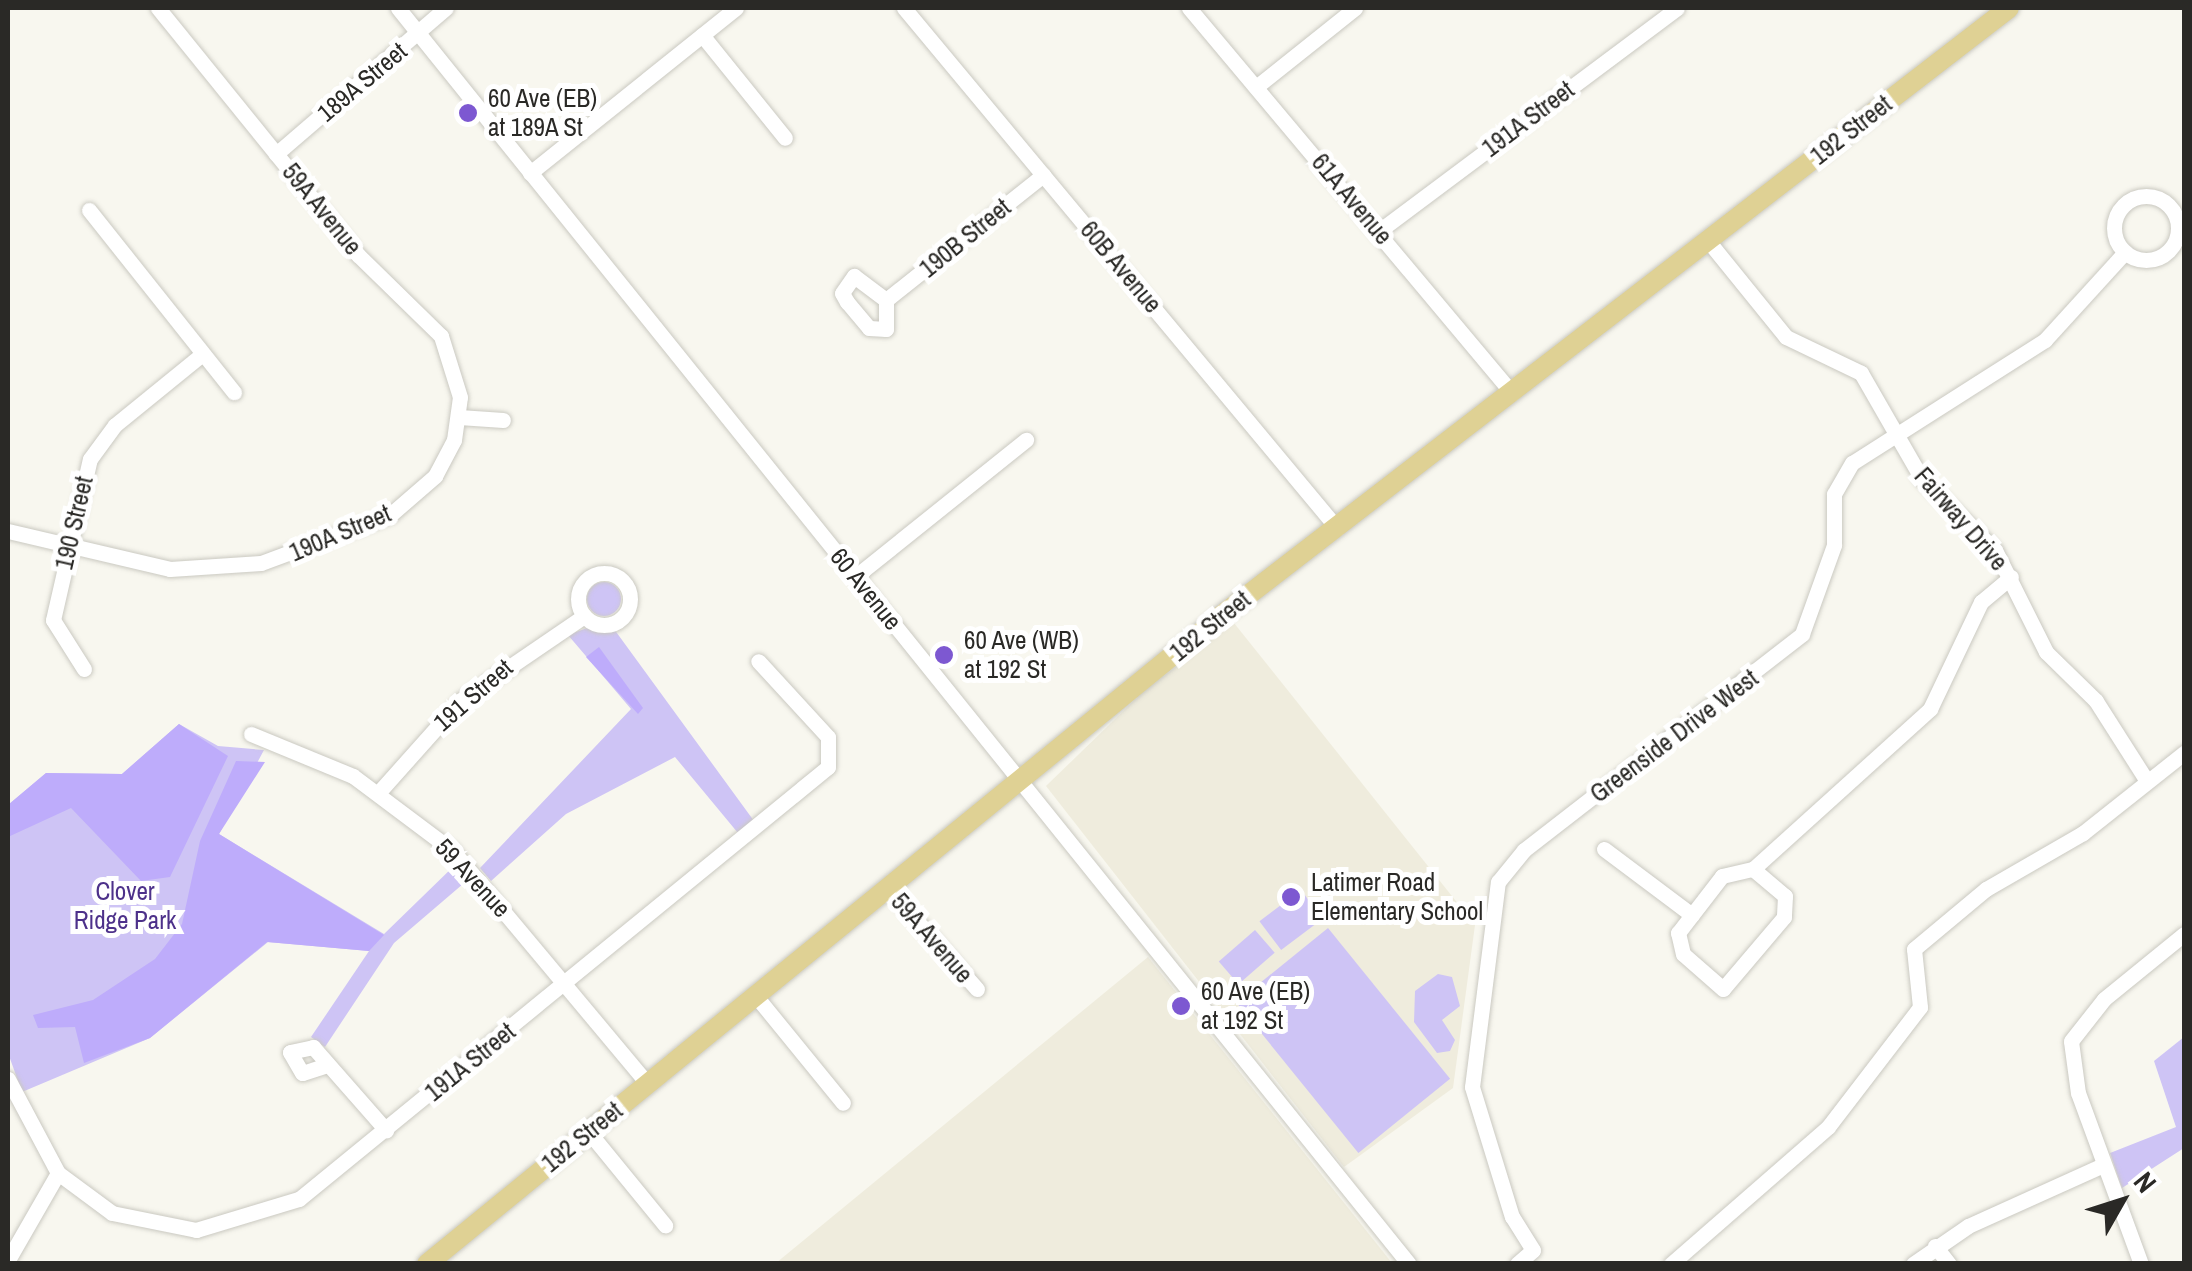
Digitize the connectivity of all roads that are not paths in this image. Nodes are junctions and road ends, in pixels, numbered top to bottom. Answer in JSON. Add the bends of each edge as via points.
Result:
{"nodes":[{"id":1,"x":158,"y":8,"type":"edge"},
{"id":2,"x":398,"y":8,"type":"edge"},
{"id":3,"x":446,"y":8,"type":"edge"},
{"id":4,"x":736,"y":8,"type":"edge"},
{"id":5,"x":904,"y":8,"type":"edge"},
{"id":6,"x":1189,"y":8,"type":"edge"},
{"id":7,"x":1355,"y":8,"type":"edge"},
{"id":8,"x":1677,"y":8,"type":"edge"},
{"id":9,"x":2009,"y":8,"type":"edge"},
{"id":10,"x":419,"y":34,"type":"junction"},
{"id":11,"x":702,"y":35,"type":"junction"},
{"id":12,"x":1256,"y":87,"type":"junction"},
{"id":13,"x":784,"y":138,"type":"dead end"},
{"id":14,"x":276,"y":154,"type":"junction"},
{"id":15,"x":530,"y":172,"type":"junction"},
{"id":16,"x":1043,"y":175,"type":"junction"},
{"id":17,"x":89,"y":210,"type":"dead end"},
{"id":18,"x":1379,"y":232,"type":"junction"},
{"id":19,"x":1709,"y":242,"type":"junction"},
{"id":20,"x":2125,"y":252,"type":"junction"},
{"id":21,"x":886,"y":300,"type":"dead end"},
{"id":22,"x":201,"y":356,"type":"junction"},
{"id":23,"x":234,"y":392,"type":"dead end"},
{"id":24,"x":1512,"y":393,"type":"junction"},
{"id":25,"x":459,"y":417,"type":"junction"},
{"id":26,"x":503,"y":420,"type":"dead end"},
{"id":27,"x":1893,"y":430,"type":"junction"},
{"id":28,"x":1026,"y":440,"type":"dead end"},
{"id":29,"x":1338,"y":528,"type":"junction"},
{"id":30,"x":8,"y":531,"type":"edge"},
{"id":31,"x":67,"y":551,"type":"junction"},
{"id":32,"x":856,"y":576,"type":"junction"},
{"id":33,"x":2011,"y":577,"type":"junction"},
{"id":34,"x":584,"y":616,"type":"dead end"},
{"id":35,"x":758,"y":661,"type":"dead end"},
{"id":36,"x":84,"y":669,"type":"dead end"},
{"id":37,"x":251,"y":734,"type":"dead end"},
{"id":38,"x":2184,"y":753,"type":"edge"},
{"id":39,"x":1020,"y":778,"type":"junction"},
{"id":40,"x":2147,"y":781,"type":"junction"},
{"id":41,"x":379,"y":792,"type":"junction"},
{"id":42,"x":1604,"y":849,"type":"dead end"},
{"id":43,"x":1752,"y":869,"type":"junction"},
{"id":44,"x":887,"y":887,"type":"junction"},
{"id":45,"x":1692,"y":915,"type":"junction"},
{"id":46,"x":2184,"y":934,"type":"edge"},
{"id":47,"x":566,"y":985,"type":"junction"},
{"id":48,"x":976,"y":989,"type":"dead end"},
{"id":49,"x":755,"y":995,"type":"junction"},
{"id":50,"x":327,"y":1066,"type":"dead end"},
{"id":51,"x":8,"y":1079,"type":"edge"},
{"id":52,"x":647,"y":1083,"type":"junction"},
{"id":53,"x":843,"y":1103,"type":"dead end"},
{"id":54,"x":386,"y":1130,"type":"junction"},
{"id":55,"x":588,"y":1132,"type":"junction"},
{"id":56,"x":2102,"y":1165,"type":"junction"},
{"id":57,"x":58,"y":1173,"type":"junction"},
{"id":58,"x":665,"y":1225,"type":"dead end"},
{"id":59,"x":1935,"y":1246,"type":"junction"},
{"id":60,"x":1533,"y":1250,"type":"junction"},
{"id":61,"x":8,"y":1260,"type":"edge"},
{"id":62,"x":426,"y":1264,"type":"edge"},
{"id":63,"x":1409,"y":1264,"type":"edge"},
{"id":64,"x":1516,"y":1264,"type":"edge"},
{"id":65,"x":1546,"y":1264,"type":"edge"},
{"id":66,"x":1671,"y":1264,"type":"edge"},
{"id":67,"x":1914,"y":1264,"type":"edge"},
{"id":68,"x":1949,"y":1264,"type":"edge"},
{"id":69,"x":2142,"y":1264,"type":"edge"}],
"edges":[{"from":1,"to":14,"type":"street","name":"59A Avenue"},
{"from":2,"to":10,"type":"street","name":"60 Avenue"},
{"from":3,"to":10,"type":"street","name":"189A Street"},
{"from":4,"to":11,"type":"street"},
{"from":5,"to":16,"type":"street","name":"60B Avenue"},
{"from":6,"to":12,"type":"street","name":"61A Avenue"},
{"from":7,"to":12,"type":"street"},
{"from":8,"to":18,"type":"street","name":"191A Street"},
{"from":9,"to":19,"type":"main road","name":"192 Street"},
{"from":10,"to":14,"type":"street","name":"189A Street"},
{"from":10,"to":15,"type":"street","name":"60 Avenue"},
{"from":11,"to":13,"type":"street"},
{"from":11,"to":15,"type":"street"},
{"from":12,"to":18,"type":"street","name":"61A Avenue"},
{"from":14,"to":25,"type":"street","name":"59A Avenue","via":[[358,255],[441,336]]},
{"from":15,"to":32,"type":"street","name":"60 Avenue"},
{"from":16,"to":21,"type":"street","name":"190B Street"},
{"from":16,"to":29,"type":"street","name":"60B Avenue"},
{"from":17,"to":22,"type":"street"},
{"from":18,"to":24,"type":"street","name":"61A Avenue"},
{"from":19,"to":24,"type":"main road","name":"192 Street"},
{"from":19,"to":27,"type":"street","name":"Fairway Drive","via":[[1786,337],[1861,373]]},
{"from":20,"to":20,"type":"street","via":[[2164,255],[2178,229],[2172,209],[2144,196],[2125,204],[2115,222]]},
{"from":20,"to":27,"type":"street","name":"Greenside Drive West","via":[[2045,340]]},
{"from":22,"to":23,"type":"street"},
{"from":22,"to":31,"type":"street","name":"190 Street","via":[[97,446]]},
{"from":24,"to":29,"type":"main road","name":"192 Street"},
{"from":25,"to":26,"type":"street"},
{"from":25,"to":31,"type":"street","name":"190A Street","via":[[435,476],[371,526],[261,564],[170,569]]},
{"from":27,"to":33,"type":"street","name":"Fairway Drive","via":[[1931,491],[1983,536]]},
{"from":27,"to":60,"type":"street","name":"Greenside Drive West","via":[[1841,477],[1834,545],[1789,650],[1705,705],[1524,850],[1498,882],[1472,1087],[1512,1217]]},
{"from":28,"to":32,"type":"street"},
{"from":29,"to":39,"type":"main road","name":"192 Street"},
{"from":30,"to":31,"type":"street","name":"190A Street"},
{"from":31,"to":36,"type":"street","name":"190 Street","via":[[53,620]]},
{"from":32,"to":39,"type":"street","name":"60 Avenue"},
{"from":33,"to":40,"type":"street","name":"Fairway Drive","via":[[2046,652],[2096,700]]},
{"from":33,"to":43,"type":"street","via":[[1981,602],[1930,709]]},
{"from":34,"to":41,"type":"street","name":"191 Street","via":[[472,690]]},
{"from":35,"to":47,"type":"street","name":"191A Street","via":[[834,751],[828,768]]},
{"from":37,"to":41,"type":"street","name":"59 Avenue"},
{"from":38,"to":40,"type":"street"},
{"from":39,"to":44,"type":"main road","name":"192 Street"},
{"from":39,"to":63,"type":"street","name":"60 Avenue"},
{"from":40,"to":66,"type":"street","via":[[2083,834],[1986,888],[1914,950],[1920,1006],[1828,1127]]},
{"from":41,"to":47,"type":"street","name":"59 Avenue","via":[[454,851]]},
{"from":42,"to":45,"type":"street"},
{"from":43,"to":45,"type":"street","via":[[1722,876]]},
{"from":43,"to":45,"type":"street","via":[[1786,896],[1784,917],[1723,989],[1683,954],[1678,933]]},
{"from":44,"to":48,"type":"street","name":"59A Avenue"},
{"from":44,"to":49,"type":"main road","name":"192 Street"},
{"from":46,"to":56,"type":"street","via":[[2104,999],[2071,1041]]},
{"from":47,"to":52,"type":"street","name":"59 Avenue"},
{"from":47,"to":54,"type":"street","name":"191A Street"},
{"from":49,"to":52,"type":"main road","name":"192 Street"},
{"from":49,"to":53,"type":"street"},
{"from":50,"to":54,"type":"street"},
{"from":51,"to":57,"type":"street"},
{"from":52,"to":55,"type":"main road","name":"192 Street"},
{"from":54,"to":57,"type":"street","name":"191A Street","via":[[299,1199],[212,1228],[134,1221]]},
{"from":55,"to":58,"type":"street"},
{"from":55,"to":62,"type":"main road","name":"192 Street"},
{"from":56,"to":59,"type":"street"},
{"from":56,"to":69,"type":"street"},
{"from":57,"to":61,"type":"street"},
{"from":59,"to":67,"type":"street"},
{"from":59,"to":68,"type":"street"},
{"from":60,"to":64,"type":"street"},
{"from":60,"to":65,"type":"street","name":"Greenside Drive West"}]}
